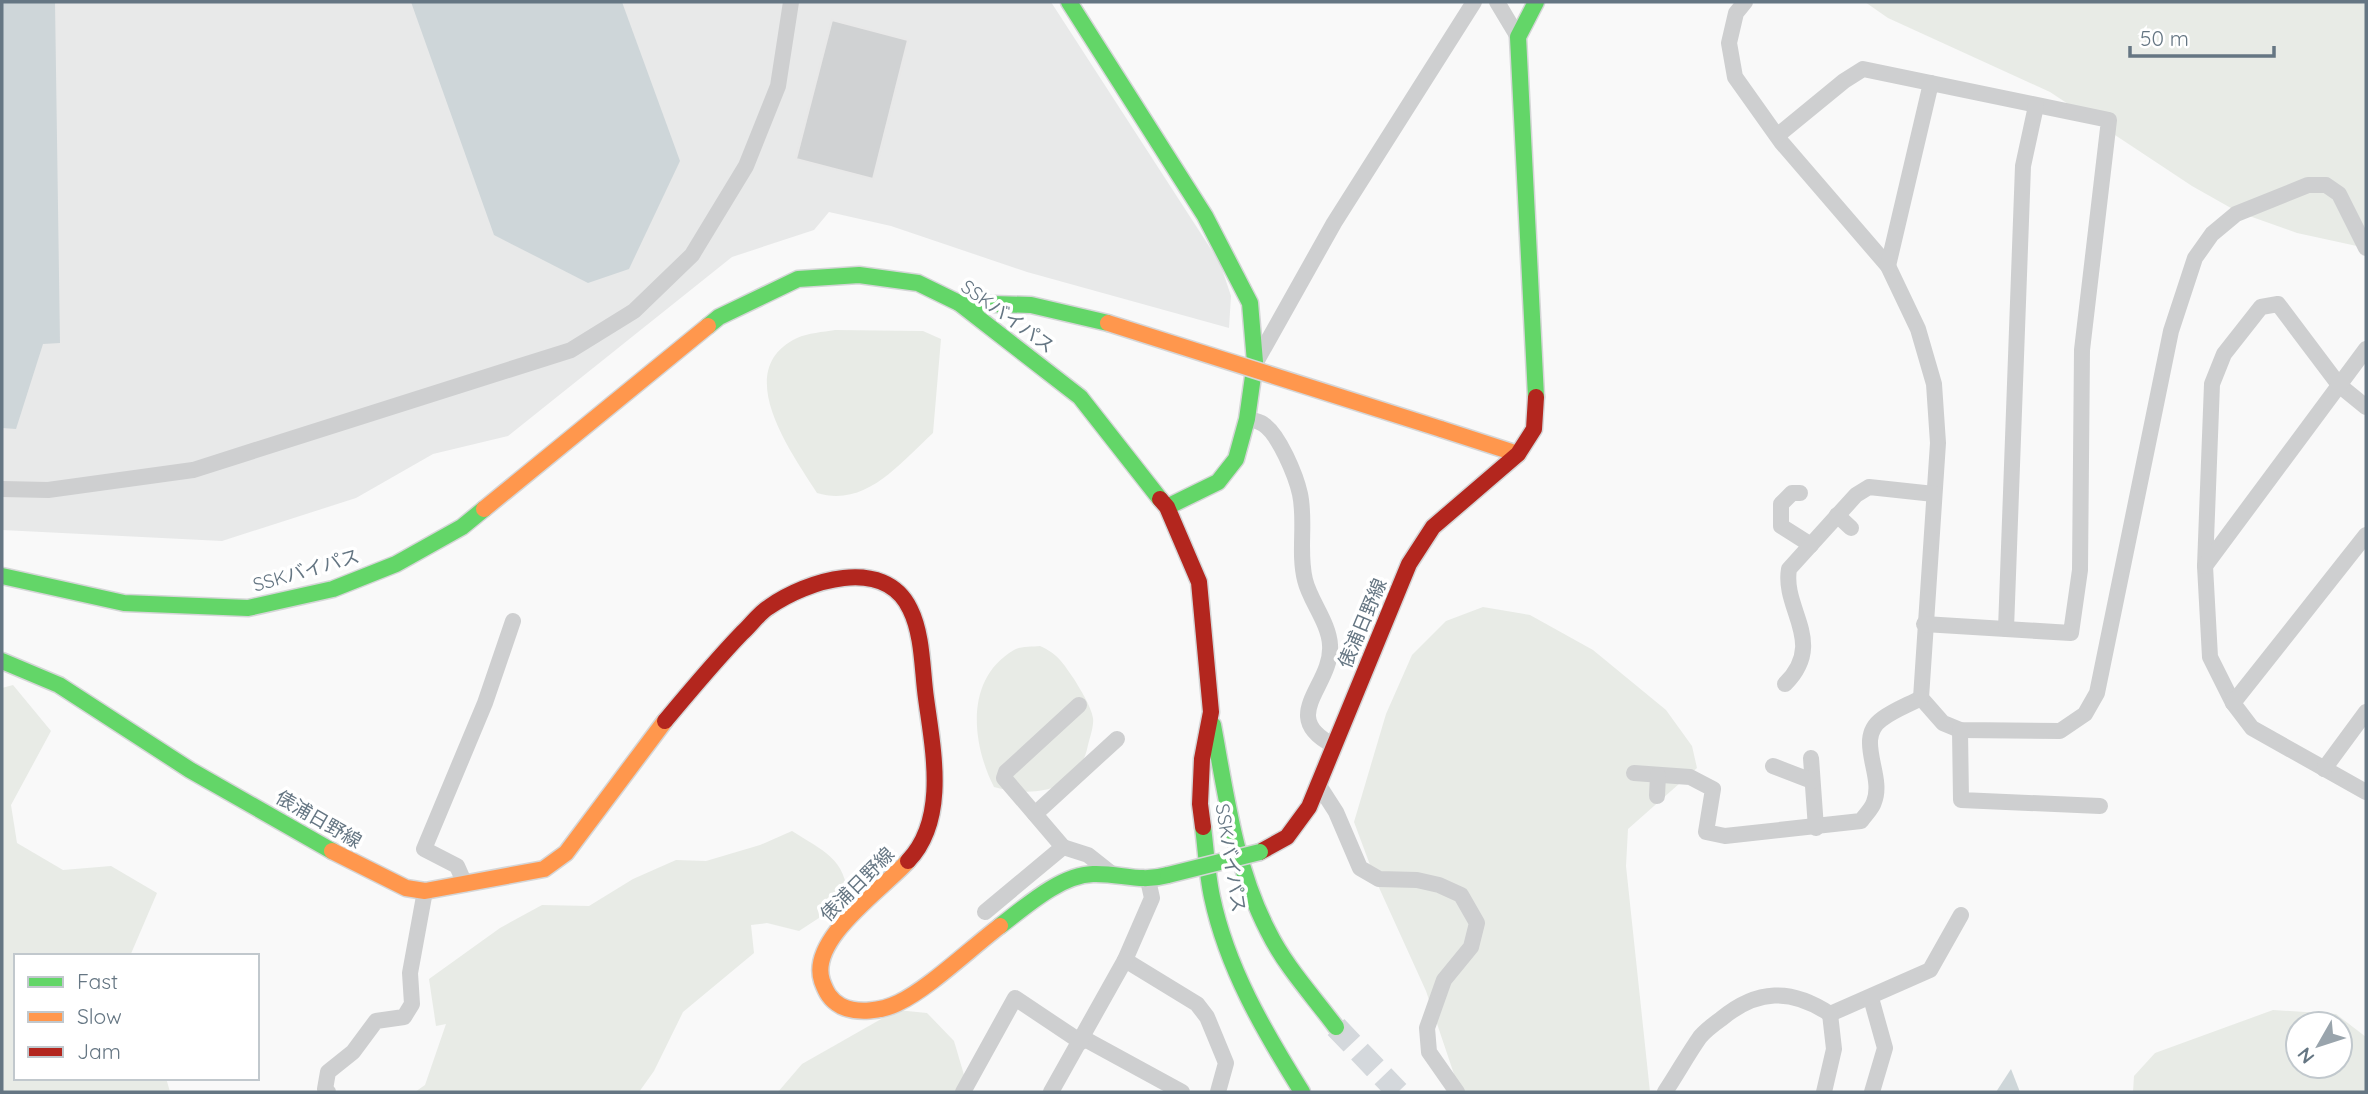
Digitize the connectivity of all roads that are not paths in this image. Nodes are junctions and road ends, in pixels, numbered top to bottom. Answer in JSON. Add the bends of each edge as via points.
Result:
{"nodes":[{"id":1,"x":791,"y":2,"type":"edge"},
{"id":2,"x":1069,"y":2,"type":"edge"},
{"id":3,"x":1474,"y":2,"type":"edge"},
{"id":4,"x":1497,"y":2,"type":"edge"},
{"id":5,"x":1536,"y":2,"type":"edge"},
{"id":6,"x":1745,"y":2,"type":"edge"},
{"id":7,"x":1518,"y":37,"type":"junction"},
{"id":8,"x":1931,"y":83,"type":"junction"},
{"id":9,"x":2036,"y":106,"type":"junction"},
{"id":10,"x":1778,"y":135,"type":"junction"},
{"id":11,"x":2366,"y":248,"type":"edge"},
{"id":12,"x":1888,"y":266,"type":"junction"},
{"id":13,"x":959,"y":303,"type":"junction"},
{"id":14,"x":2366,"y":349,"type":"edge"},
{"id":15,"x":1255,"y":362,"type":"junction"},
{"id":16,"x":2339,"y":386,"type":"junction"},
{"id":17,"x":2366,"y":407,"type":"edge"},
{"id":18,"x":1247,"y":419,"type":"junction"},
{"id":19,"x":1518,"y":454,"type":"junction"},
{"id":20,"x":2,"y":489,"type":"edge"},
{"id":21,"x":1800,"y":493,"type":"dead end"},
{"id":22,"x":1934,"y":494,"type":"junction"},
{"id":23,"x":1167,"y":507,"type":"junction"},
{"id":24,"x":1837,"y":516,"type":"junction"},
{"id":25,"x":1851,"y":528,"type":"dead end"},
{"id":26,"x":2366,"y":535,"type":"edge"},
{"id":27,"x":1811,"y":545,"type":"junction"},
{"id":28,"x":2205,"y":566,"type":"junction"},
{"id":29,"x":2,"y":576,"type":"edge"},
{"id":30,"x":513,"y":621,"type":"dead end"},
{"id":31,"x":1924,"y":625,"type":"junction"},
{"id":32,"x":2006,"y":629,"type":"junction"},
{"id":33,"x":2,"y":661,"type":"edge"},
{"id":34,"x":1785,"y":684,"type":"dead end"},
{"id":35,"x":1921,"y":698,"type":"junction"},
{"id":36,"x":2233,"y":703,"type":"junction"},
{"id":37,"x":1079,"y":705,"type":"dead end"},
{"id":38,"x":1211,"y":712,"type":"junction"},
{"id":39,"x":2366,"y":712,"type":"edge"},
{"id":40,"x":1960,"y":730,"type":"junction"},
{"id":41,"x":1117,"y":739,"type":"dead end"},
{"id":42,"x":1333,"y":745,"type":"junction"},
{"id":43,"x":1811,"y":758,"type":"dead end"},
{"id":44,"x":1773,"y":765,"type":"dead end"},
{"id":45,"x":2324,"y":769,"type":"junction"},
{"id":46,"x":1634,"y":773,"type":"dead end"},
{"id":47,"x":1658,"y":775,"type":"junction"},
{"id":48,"x":1812,"y":781,"type":"junction"},
{"id":49,"x":1318,"y":784,"type":"junction"},
{"id":50,"x":2366,"y":792,"type":"edge"},
{"id":51,"x":1657,"y":796,"type":"dead end"},
{"id":52,"x":2100,"y":806,"type":"dead end"},
{"id":53,"x":1035,"y":814,"type":"junction"},
{"id":54,"x":1816,"y":828,"type":"junction"},
{"id":55,"x":1063,"y":847,"type":"junction"},
{"id":56,"x":1112,"y":874,"type":"junction"},
{"id":57,"x":1148,"y":880,"type":"junction"},
{"id":58,"x":465,"y":884,"type":"junction"},
{"id":59,"x":425,"y":891,"type":"junction"},
{"id":60,"x":985,"y":912,"type":"dead end"},
{"id":61,"x":1961,"y":915,"type":"dead end"},
{"id":62,"x":1125,"y":960,"type":"junction"},
{"id":63,"x":1871,"y":998,"type":"junction"},
{"id":64,"x":1830,"y":1014,"type":"junction"},
{"id":65,"x":1336,"y":1027,"type":"tunnel mouth"},
{"id":66,"x":1082,"y":1040,"type":"junction"},
{"id":67,"x":328,"y":1092,"type":"edge"},
{"id":68,"x":963,"y":1092,"type":"edge"},
{"id":69,"x":1051,"y":1092,"type":"edge"},
{"id":70,"x":1182,"y":1092,"type":"edge"},
{"id":71,"x":1218,"y":1092,"type":"edge"},
{"id":72,"x":1303,"y":1092,"type":"edge"},
{"id":73,"x":1457,"y":1092,"type":"edge"},
{"id":74,"x":1665,"y":1092,"type":"edge"},
{"id":75,"x":1824,"y":1092,"type":"edge"},
{"id":76,"x":1872,"y":1092,"type":"edge"}],
"edges":[{"from":1,"to":20,"type":"street","via":[[778,86],[746,166],[692,255],[634,311],[571,350],[193,470],[48,490]]},
{"from":2,"to":15,"type":"street","via":[[1205,216],[1244,290],[1250,303]]},
{"from":3,"to":15,"type":"street","via":[[1334,223]]},
{"from":4,"to":7,"type":"street"},
{"from":5,"to":7,"type":"street"},
{"from":6,"to":10,"type":"street","via":[[1735,13],[1729,43],[1735,77]]},
{"from":7,"to":19,"type":"street","name":"俵浦日野線","via":[[1536,402],[1534,429]]},
{"from":8,"to":9,"type":"street"},
{"from":8,"to":10,"type":"street","via":[[1863,69]]},
{"from":8,"to":12,"type":"street"},
{"from":9,"to":32,"type":"street","via":[[2023,166]]},
{"from":9,"to":32,"type":"street","via":[[2109,120],[2082,350],[2080,570],[2071,633]]},
{"from":10,"to":12,"type":"street"},
{"from":11,"to":40,"type":"street","via":[[2339,194],[2326,185],[2269,199],[2236,214],[2212,234],[2195,258],[2171,331],[2097,693],[2085,715],[2060,731]]},
{"from":12,"to":22,"type":"street","via":[[1918,328],[1934,384],[1938,443]]},
{"from":13,"to":19,"type":"street","bridge":true,"via":[[1031,305],[1108,324]]},
{"from":13,"to":23,"type":"street","name":"SSKバイパス","via":[[1080,397]]},
{"from":13,"to":29,"type":"street","name":"SSKバイパス","via":[[906,281],[859,275],[798,279],[719,317],[462,527],[396,564],[333,589],[248,608],[124,603]]},
{"from":14,"to":16,"type":"street"},
{"from":15,"to":18,"type":"street"},
{"from":16,"to":17,"type":"street"},
{"from":16,"to":28,"type":"street"},
{"from":16,"to":28,"type":"street","via":[[2278,304],[2260,306],[2224,354],[2212,384]]},
{"from":18,"to":23,"type":"street","via":[[1236,459],[1218,482]]},
{"from":18,"to":42,"type":"street","via":[[1264,424],[1286,455],[1301,495],[1305,581],[1330,643],[1328,667],[1308,703],[1308,722],[1316,737]]},
{"from":19,"to":42,"type":"street","name":"俵浦日野線","via":[[1433,527],[1409,564]]},
{"from":21,"to":27,"type":"street","via":[[1791,493],[1781,504],[1781,526]]},
{"from":22,"to":24,"type":"street","via":[[1869,487]]},
{"from":22,"to":31,"type":"street"},
{"from":23,"to":38,"type":"street","name":"SSKバイパス","via":[[1199,582]]},
{"from":24,"to":25,"type":"street"},
{"from":24,"to":27,"type":"street"},
{"from":26,"to":36,"type":"street"},
{"from":27,"to":34,"type":"street","via":[[1789,569],[1787,583],[1803,626],[1802,658]]},
{"from":28,"to":36,"type":"street","via":[[2210,657]]},
{"from":30,"to":58,"type":"street","via":[[485,703],[424,849],[457,866]]},
{"from":31,"to":32,"type":"street"},
{"from":31,"to":35,"type":"street"},
{"from":33,"to":59,"type":"street","name":"俵浦日野線","via":[[59,685],[190,770],[366,870],[406,888]]},
{"from":35,"to":40,"type":"street","via":[[1943,723]]},
{"from":35,"to":54,"type":"street","via":[[1880,720],[1873,729],[1868,740],[1876,773],[1875,801],[1861,821]]},
{"from":36,"to":45,"type":"street","via":[[2252,728]]},
{"from":37,"to":53,"type":"street","via":[[1006,772],[1004,778]]},
{"from":38,"to":65,"type":"street","via":[[1231,819],[1256,904],[1283,957]]},
{"from":38,"to":72,"type":"street","name":"SSKバイパス","via":[[1200,804],[1212,897],[1256,1019]]},
{"from":39,"to":45,"type":"street"},
{"from":40,"to":52,"type":"street","via":[[1961,800]]},
{"from":41,"to":53,"type":"street"},
{"from":42,"to":49,"type":"street","name":"俵浦日野線"},
{"from":43,"to":48,"type":"street"},
{"from":44,"to":48,"type":"street"},
{"from":45,"to":50,"type":"street"},
{"from":46,"to":47,"type":"street"},
{"from":47,"to":51,"type":"street"},
{"from":47,"to":54,"type":"street","via":[[1690,778],[1713,789],[1706,832],[1725,836]]},
{"from":48,"to":54,"type":"street"},
{"from":49,"to":57,"type":"street","name":"俵浦日野線","bridge":true,"via":[[1287,838],[1260,852]]},
{"from":49,"to":73,"type":"street","via":[[1336,812],[1360,868],[1379,880],[1417,880],[1461,895],[1477,923],[1471,947],[1444,980],[1427,1028],[1429,1052]]},
{"from":53,"to":55,"type":"street"},
{"from":55,"to":56,"type":"street","via":[[1088,855]]},
{"from":55,"to":60,"type":"street"},
{"from":56,"to":57,"type":"street","name":"俵浦日野線"},
{"from":56,"to":58,"type":"street","name":"俵浦日野線","via":[[1076,876],[898,1003],[853,1010],[832,1001],[817,968],[824,947],[917,855],[934,812],[917,631],[909,608],[897,592],[876,579],[846,576],[768,607],[715,661],[566,853],[544,869]]},
{"from":57,"to":62,"type":"street","via":[[1152,898]]},
{"from":58,"to":59,"type":"street","name":"俵浦日野線"},
{"from":59,"to":67,"type":"street","via":[[410,973],[412,1004],[404,1017],[376,1021],[353,1052],[328,1072]]},
{"from":61,"to":63,"type":"street","via":[[1930,970]]},
{"from":62,"to":66,"type":"street"},
{"from":62,"to":71,"type":"street","via":[[1197,1004],[1207,1017],[1226,1063]]},
{"from":63,"to":64,"type":"street"},
{"from":63,"to":76,"type":"street","via":[[1885,1048]]},
{"from":64,"to":74,"type":"street","via":[[1810,1000],[1784,995],[1760,996],[1735,1006],[1702,1034]]},
{"from":64,"to":75,"type":"street","via":[[1834,1049]]},
{"from":66,"to":68,"type":"street","via":[[1015,998]]},
{"from":66,"to":69,"type":"street"},
{"from":66,"to":70,"type":"street"}]}
